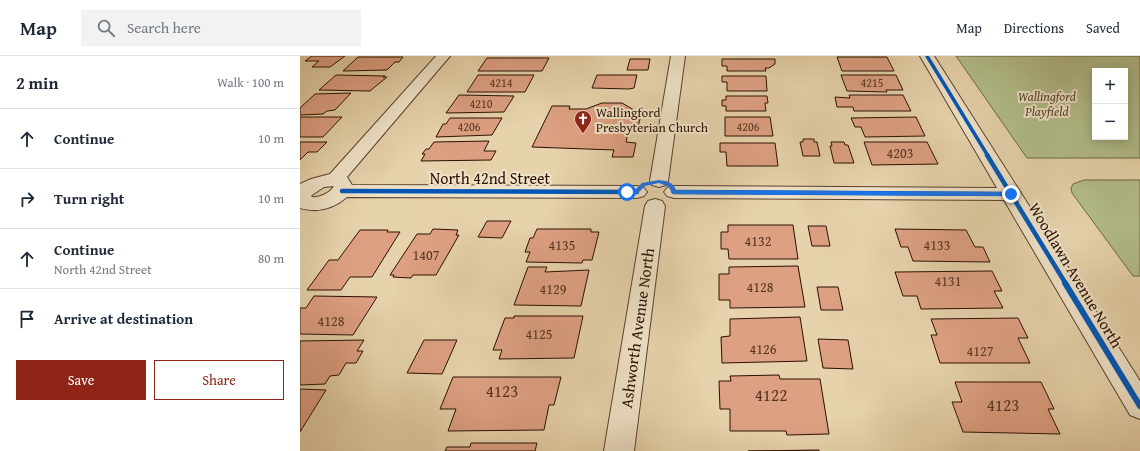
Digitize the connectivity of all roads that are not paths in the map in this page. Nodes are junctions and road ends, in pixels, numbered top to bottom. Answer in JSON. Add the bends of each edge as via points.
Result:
{"nodes":[{"id":1,"x":443,"y":56,"type":"edge"},
{"id":2,"x":678,"y":56,"type":"edge"},
{"id":3,"x":927,"y":56,"type":"edge"},
{"id":4,"x":339,"y":185,"type":"junction"},
{"id":5,"x":656,"y":193,"type":"junction"},
{"id":6,"x":1011,"y":194,"type":"junction"},
{"id":7,"x":306,"y":195,"type":"edge"},
{"id":8,"x":300,"y":221,"type":"edge"},
{"id":9,"x":1140,"y":406,"type":"edge"},
{"id":10,"x":619,"y":451,"type":"edge"}],
"edges":[{"from":1,"to":4,"type":"street"},
{"from":2,"to":5,"type":"street","name":"Ashworth Avenue North"},
{"from":3,"to":6,"type":"street","name":"Woodlawn Avenue North"},
{"from":4,"to":5,"type":"street","name":"North 42nd Street"},
{"from":4,"to":7,"type":"street","name":"North 42nd Street","via":[[318,183]]},
{"from":5,"to":6,"type":"street","name":"North 42nd Street"},
{"from":5,"to":10,"type":"street","name":"Ashworth Avenue North"},
{"from":6,"to":9,"type":"street","name":"Woodlawn Avenue North"},
{"from":7,"to":8,"type":"street"}]}
